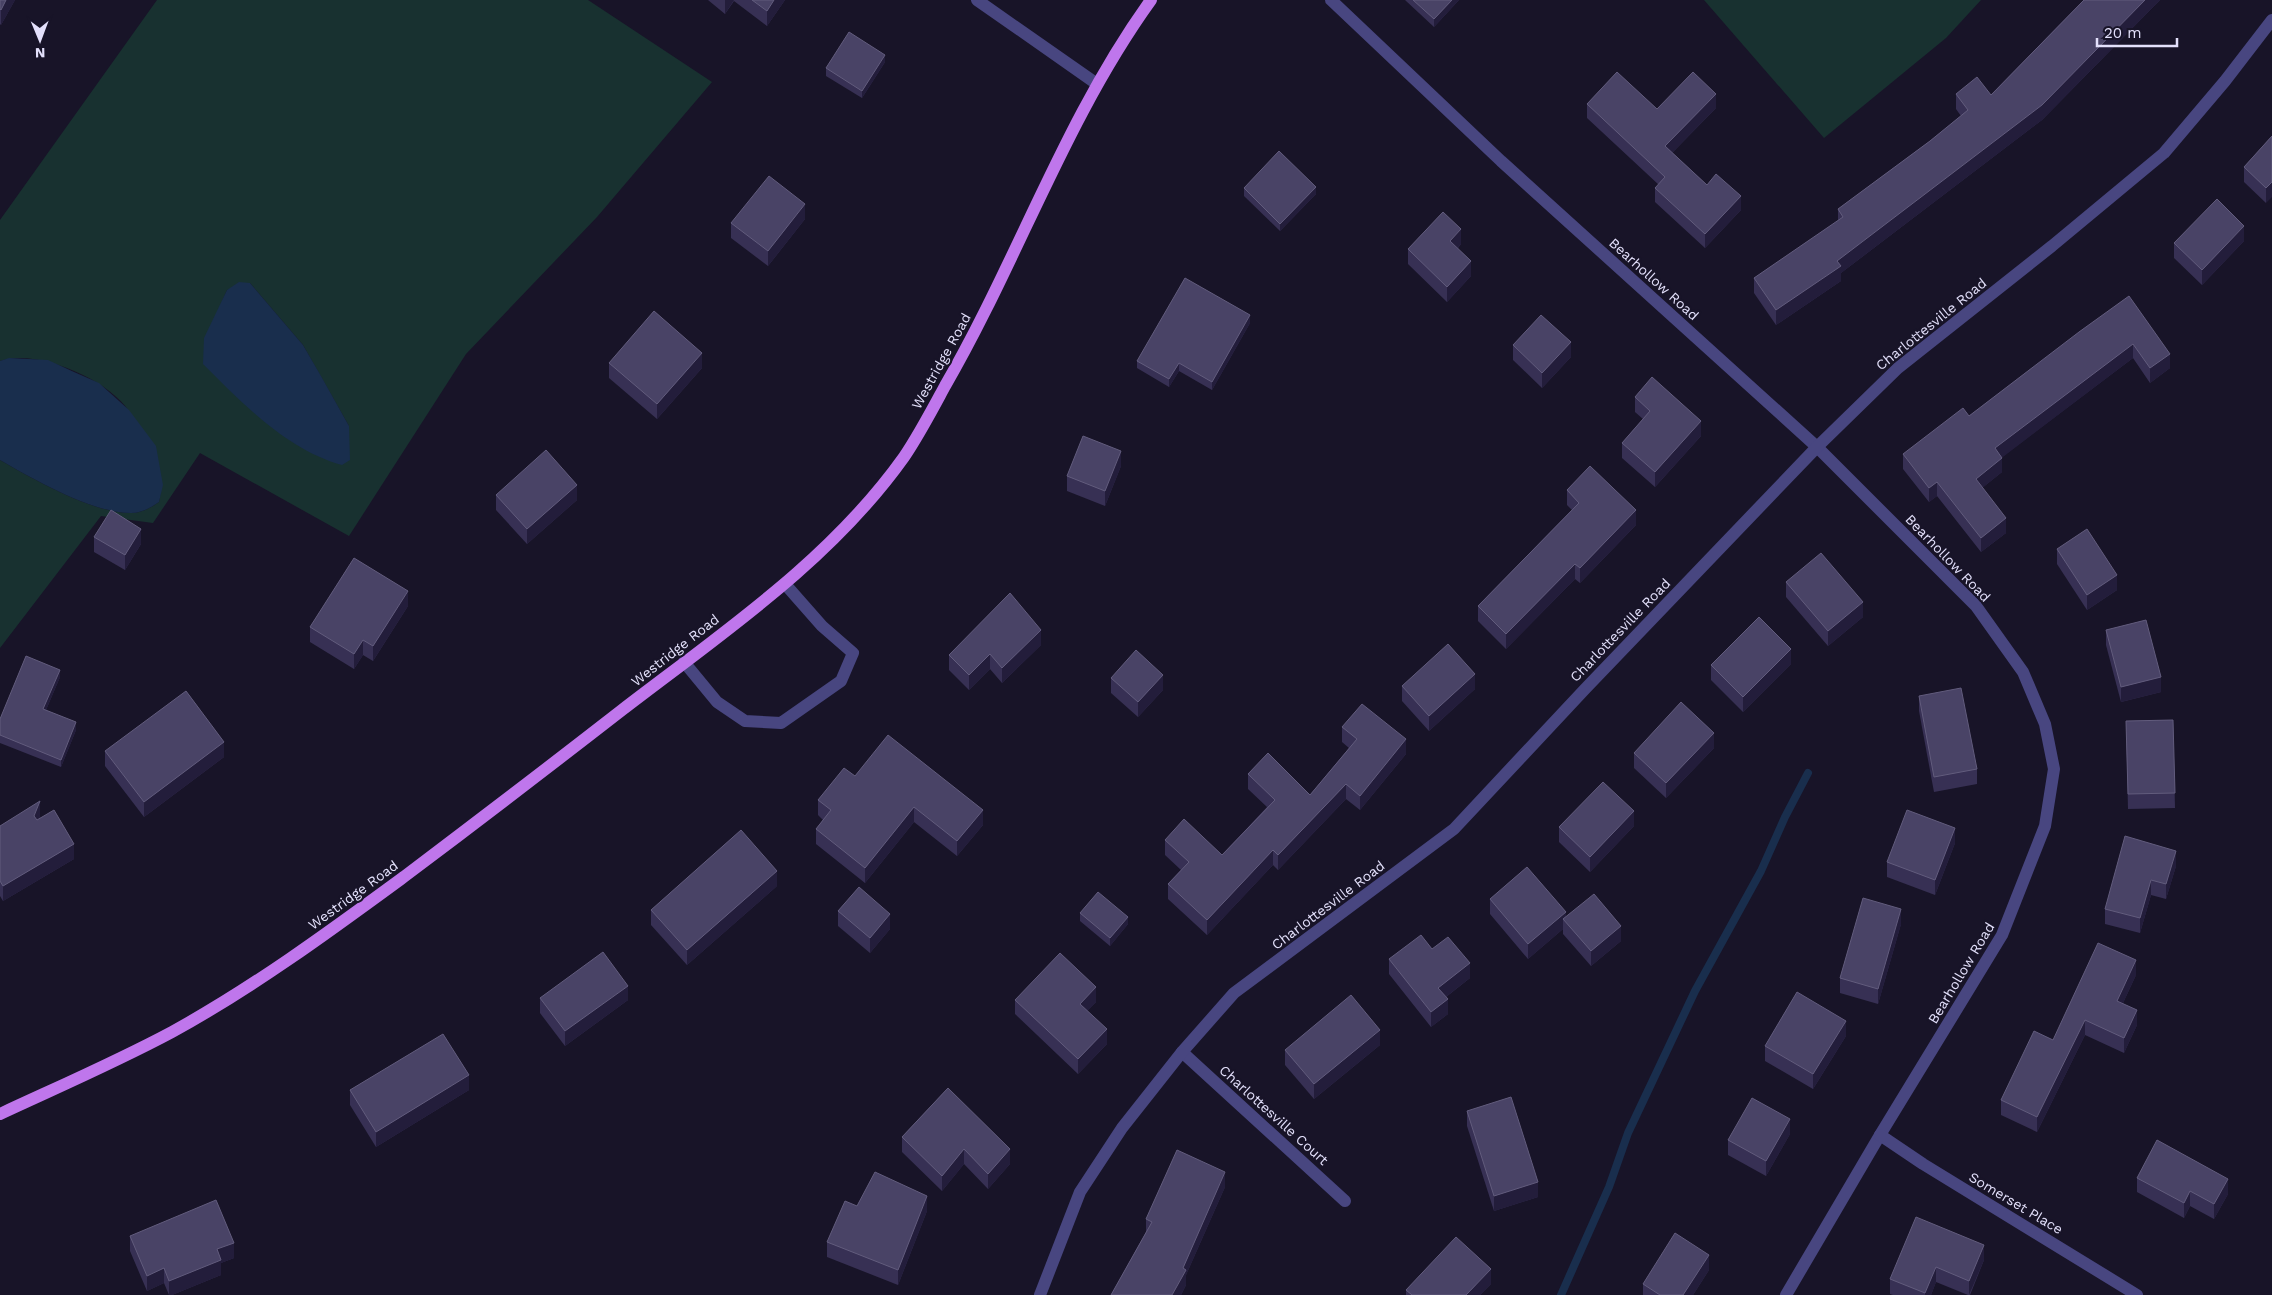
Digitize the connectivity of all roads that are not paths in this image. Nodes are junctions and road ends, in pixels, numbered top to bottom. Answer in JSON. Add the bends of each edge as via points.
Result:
{"nodes":[{"id":1,"x":977,"y":0,"type":"edge"},
{"id":2,"x":1151,"y":0,"type":"edge"},
{"id":3,"x":1331,"y":0,"type":"edge"},
{"id":4,"x":2272,"y":20,"type":"edge"},
{"id":5,"x":1097,"y":84,"type":"junction"},
{"id":6,"x":1818,"y":447,"type":"junction"},
{"id":7,"x":785,"y":584,"type":"junction"},
{"id":8,"x":684,"y":662,"type":"junction"},
{"id":9,"x":1182,"y":1052,"type":"junction"},
{"id":10,"x":0,"y":1114,"type":"edge"},
{"id":11,"x":1880,"y":1135,"type":"junction"},
{"id":12,"x":1345,"y":1200,"type":"dead end"},
{"id":13,"x":1040,"y":1295,"type":"edge"},
{"id":14,"x":1786,"y":1295,"type":"edge"},
{"id":15,"x":2137,"y":1295,"type":"edge"}],
"edges":[{"from":1,"to":5,"type":"street"},
{"from":2,"to":5,"type":"main road","name":"Westridge Road"},
{"from":3,"to":6,"type":"street","name":"Bearhollow Road","via":[[1501,160]]},
{"from":4,"to":6,"type":"street","name":"Charlottesville Road","via":[[2164,153],[1898,368]]},
{"from":5,"to":7,"type":"main road","name":"Westridge Road","via":[[965,352],[907,453],[875,496],[836,538]]},
{"from":6,"to":9,"type":"street","name":"Charlottesville Road","via":[[1454,829],[1234,994]]},
{"from":6,"to":11,"type":"street","name":"Bearhollow Road","via":[[1981,613],[2023,672],[2045,724],[2054,769],[2045,826],[2002,934]]},
{"from":7,"to":8,"type":"main road","name":"Westridge Road"},
{"from":7,"to":8,"type":"street","via":[[822,626],[853,653],[841,681],[781,723],[745,721],[717,702]]},
{"from":8,"to":10,"type":"main road","name":"Westridge Road","via":[[495,808],[306,947],[173,1031]]},
{"from":9,"to":12,"type":"street","name":"Charlottesville Court"},
{"from":9,"to":13,"type":"street","name":"Charlottesville Road","via":[[1122,1128],[1080,1192]]},
{"from":11,"to":14,"type":"street","name":"Bearhollow Road"},
{"from":11,"to":15,"type":"street","name":"Somerset Place"}]}
